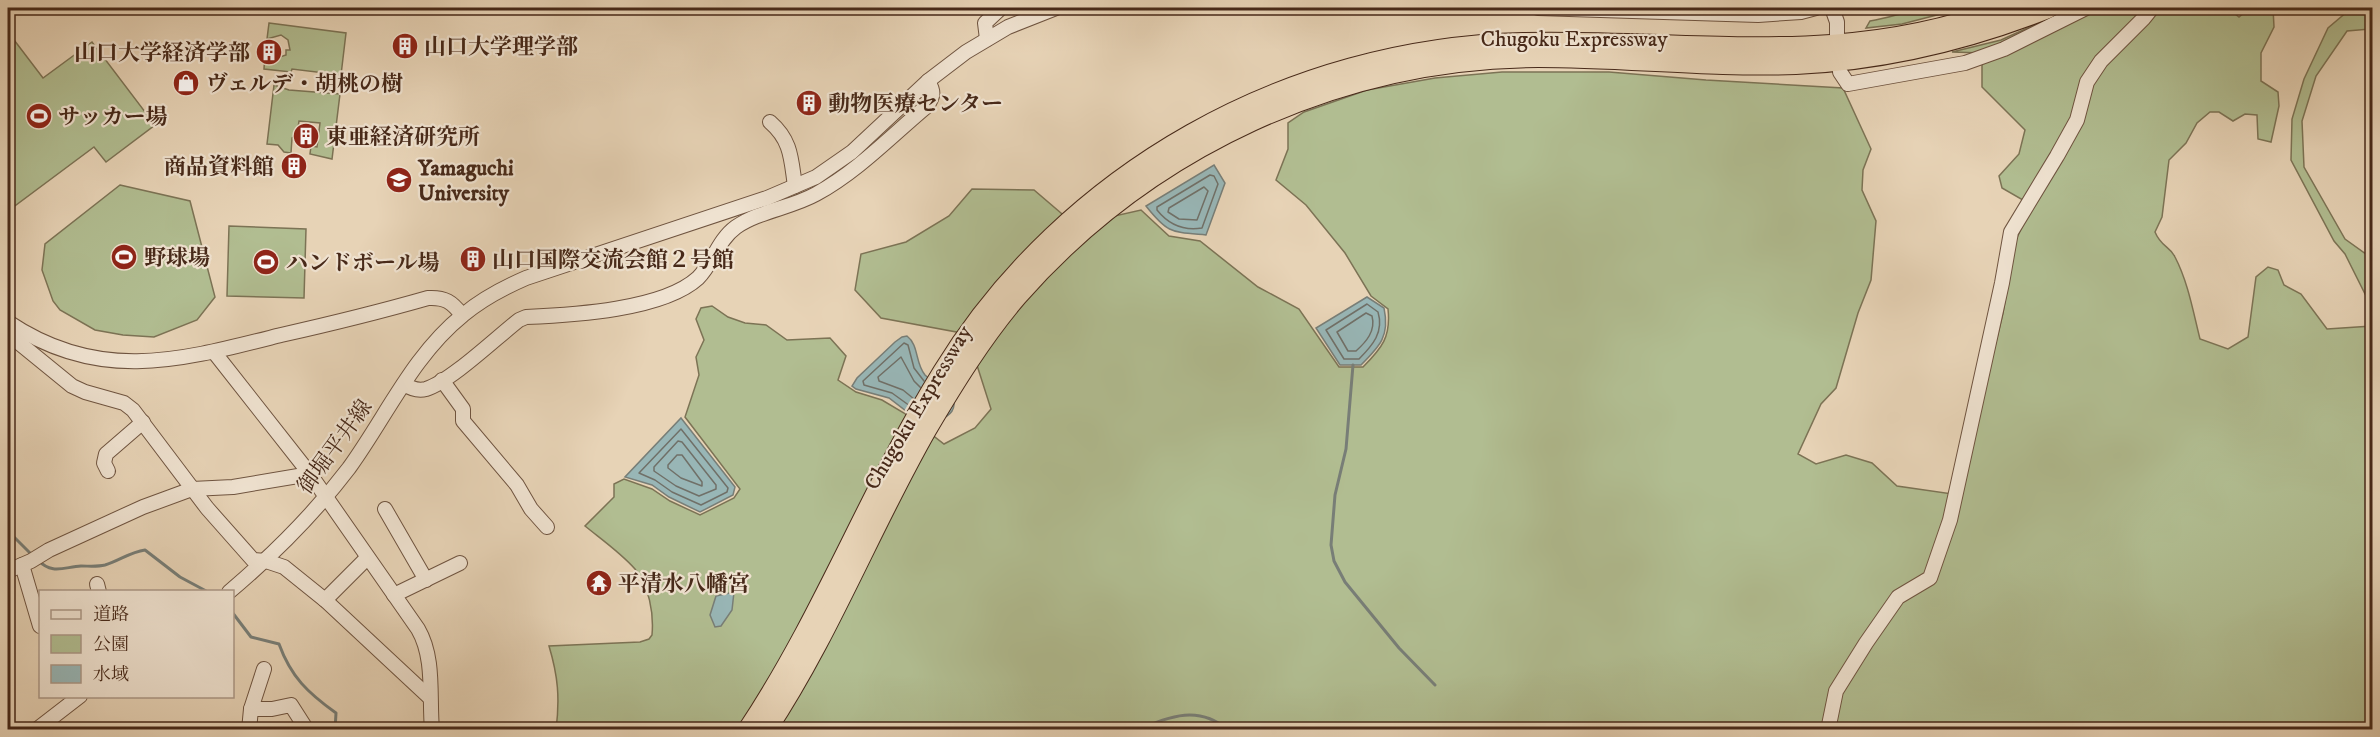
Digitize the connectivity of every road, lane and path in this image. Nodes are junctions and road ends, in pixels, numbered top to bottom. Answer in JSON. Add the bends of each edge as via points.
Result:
{"nodes":[{"id":1,"x":1001,"y":8,"type":"edge"},
{"id":2,"x":1056,"y":8,"type":"edge"},
{"id":3,"x":1538,"y":8,"type":"edge"},
{"id":4,"x":1816,"y":8,"type":"edge"},
{"id":5,"x":1832,"y":8,"type":"edge"},
{"id":6,"x":2005,"y":8,"type":"edge"},
{"id":7,"x":2048,"y":8,"type":"edge"},
{"id":8,"x":2086,"y":8,"type":"edge"},
{"id":9,"x":2152,"y":8,"type":"edge"},
{"id":10,"x":1633,"y":10,"type":"edge"},
{"id":11,"x":1800,"y":10,"type":"edge"},
{"id":12,"x":1837,"y":36,"type":"dead end"},
{"id":13,"x":987,"y":39,"type":"junction"},
{"id":14,"x":1840,"y":72,"type":"dead end"},
{"id":15,"x":928,"y":81,"type":"junction"},
{"id":16,"x":770,"y":122,"type":"dead end"},
{"id":17,"x":795,"y":186,"type":"junction"},
{"id":18,"x":462,"y":315,"type":"junction"},
{"id":19,"x":9,"y":323,"type":"edge"},
{"id":20,"x":214,"y":352,"type":"junction"},
{"id":21,"x":950,"y":375,"type":"junction"},
{"id":22,"x":442,"y":380,"type":"junction"},
{"id":23,"x":404,"y":384,"type":"junction"},
{"id":24,"x":143,"y":422,"type":"junction"},
{"id":25,"x":918,"y":430,"type":"junction"},
{"id":26,"x":108,"y":471,"type":"dead end"},
{"id":27,"x":310,"y":474,"type":"junction"},
{"id":28,"x":192,"y":489,"type":"junction"},
{"id":29,"x":326,"y":498,"type":"junction"},
{"id":30,"x":385,"y":509,"type":"dead end"},
{"id":31,"x":547,"y":526,"type":"dead end"},
{"id":32,"x":367,"y":558,"type":"junction"},
{"id":33,"x":32,"y":560,"type":"junction"},
{"id":34,"x":266,"y":561,"type":"junction"},
{"id":35,"x":460,"y":563,"type":"dead end"},
{"id":36,"x":8,"y":571,"type":"edge"},
{"id":37,"x":426,"y":580,"type":"junction"},
{"id":38,"x":230,"y":590,"type":"edge"},
{"id":39,"x":394,"y":596,"type":"junction"},
{"id":40,"x":37,"y":599,"type":"edge"},
{"id":41,"x":325,"y":600,"type":"junction"},
{"id":42,"x":39,"y":616,"type":"edge"},
{"id":43,"x":264,"y":669,"type":"dead end"},
{"id":44,"x":429,"y":697,"type":"junction"},
{"id":45,"x":78,"y":698,"type":"edge"},
{"id":46,"x":251,"y":710,"type":"junction"},
{"id":47,"x":36,"y":729,"type":"edge"},
{"id":48,"x":249,"y":729,"type":"edge"},
{"id":49,"x":307,"y":729,"type":"edge"},
{"id":50,"x":432,"y":729,"type":"edge"},
{"id":51,"x":748,"y":729,"type":"edge"},
{"id":52,"x":766,"y":729,"type":"edge"},
{"id":53,"x":1828,"y":729,"type":"edge"}],
"edges":[{"from":1,"to":13,"type":"street","via":[[985,23]]},
{"from":2,"to":13,"type":"street","name":"御堀平井線"},
{"from":3,"to":10,"type":"street"},
{"from":4,"to":11,"type":"street"},
{"from":5,"to":12,"type":"street"},
{"from":6,"to":21,"type":"highway","name":"Chugoku Expressway","via":[[1949,26],[1846,45],[1743,49],[1487,44],[1367,63],[1283,90],[1239,108],[1158,153],[1076,215],[1011,280],[962,343]]},
{"from":7,"to":21,"type":"highway","name":"Chugoku Expressway","via":[[1954,40],[1848,59],[1797,64],[1574,58],[1490,60],[1408,70],[1326,91],[1247,122],[1130,192],[1074,237]]},
{"from":8,"to":14,"type":"street","via":[[2004,49],[1965,63],[1848,84]]},
{"from":9,"to":53,"type":"street","via":[[2101,61],[2087,82],[2076,120],[2058,156],[2011,232],[1955,498],[1930,578],[1898,597],[1866,643],[1836,691]]},
{"from":10,"to":11,"type":"street","via":[[1758,15]]},
{"from":13,"to":15,"type":"street","name":"御堀平井線"},
{"from":15,"to":17,"type":"street","name":"御堀平井線","via":[[852,152],[816,177]]},
{"from":15,"to":22,"type":"street","via":[[933,96],[927,106],[857,167],[807,199],[735,228],[708,267],[682,290],[580,315],[526,317]]},
{"from":16,"to":17,"type":"street","via":[[788,143]]},
{"from":17,"to":18,"type":"street","name":"御堀平井線","via":[[526,278]]},
{"from":18,"to":20,"type":"street","via":[[451,302],[428,298]]},
{"from":18,"to":23,"type":"street","name":"御堀平井線"},
{"from":19,"to":20,"type":"street","via":[[55,346],[103,359],[161,361]]},
{"from":19,"to":24,"type":"street","via":[[18,342],[61,378],[85,392],[124,403]]},
{"from":20,"to":27,"type":"street"},
{"from":21,"to":25,"type":"highway","name":"Chugoku Expressway"},
{"from":22,"to":23,"type":"street","via":[[422,390]]},
{"from":22,"to":31,"type":"street","via":[[463,409],[463,421]]},
{"from":23,"to":29,"type":"street","name":"御堀平井線"},
{"from":24,"to":26,"type":"street","via":[[106,454],[104,463]]},
{"from":24,"to":28,"type":"street"},
{"from":25,"to":51,"type":"highway","name":"Chugoku Expressway","via":[[795,653]]},
{"from":25,"to":52,"type":"highway","name":"Chugoku Expressway","via":[[808,660]]},
{"from":27,"to":28,"type":"street","via":[[233,487]]},
{"from":27,"to":29,"type":"street"},
{"from":28,"to":33,"type":"street","via":[[143,507]]},
{"from":28,"to":34,"type":"street","via":[[253,560]]},
{"from":29,"to":32,"type":"street"},
{"from":29,"to":34,"type":"street","name":"御堀平井線"},
{"from":30,"to":37,"type":"street"},
{"from":32,"to":39,"type":"street"},
{"from":32,"to":41,"type":"street"},
{"from":33,"to":36,"type":"street"},
{"from":33,"to":40,"type":"street"},
{"from":34,"to":38,"type":"street","name":"御堀平井線"},
{"from":34,"to":41,"type":"street","via":[[284,567]]},
{"from":35,"to":37,"type":"street"},
{"from":37,"to":39,"type":"street"},
{"from":39,"to":44,"type":"street","via":[[426,643]]},
{"from":40,"to":42,"type":"street"},
{"from":41,"to":44,"type":"street"},
{"from":43,"to":46,"type":"street"},
{"from":44,"to":50,"type":"street"},
{"from":45,"to":47,"type":"street"},
{"from":46,"to":48,"type":"street"},
{"from":46,"to":49,"type":"street","via":[[291,705]]}]}
